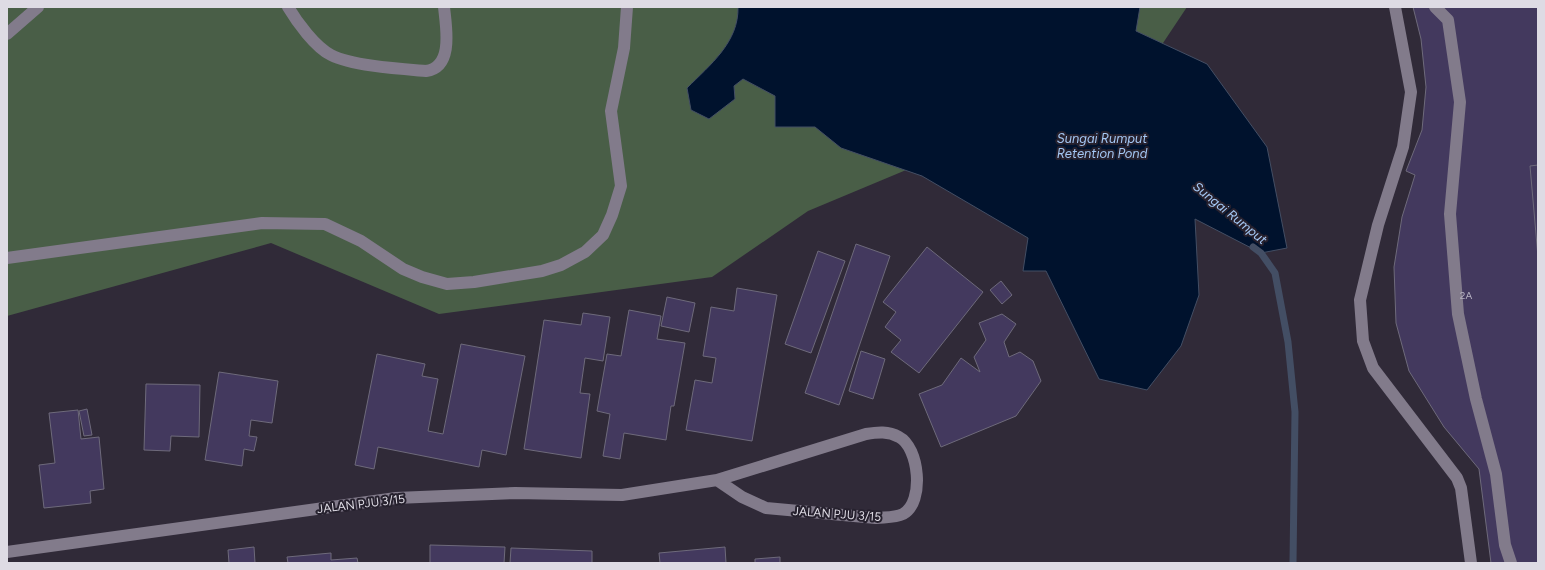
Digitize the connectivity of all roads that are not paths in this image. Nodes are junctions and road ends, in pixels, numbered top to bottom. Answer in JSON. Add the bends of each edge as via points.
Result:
{"nodes":[{"id":1,"x":38,"y":7,"type":"edge"},
{"id":2,"x":288,"y":7,"type":"edge"},
{"id":3,"x":444,"y":7,"type":"edge"},
{"id":4,"x":627,"y":7,"type":"edge"},
{"id":5,"x":1395,"y":7,"type":"edge"},
{"id":6,"x":1435,"y":7,"type":"edge"},
{"id":7,"x":7,"y":34,"type":"edge"},
{"id":8,"x":7,"y":258,"type":"edge"},
{"id":9,"x":717,"y":480,"type":"junction"},
{"id":10,"x":7,"y":552,"type":"edge"},
{"id":11,"x":1471,"y":563,"type":"edge"},
{"id":12,"x":1511,"y":563,"type":"edge"}],
"edges":[{"from":1,"to":7,"type":"street"},
{"from":2,"to":3,"type":"street","via":[[298,22],[331,55],[377,66],[426,71],[433,70],[442,62],[446,45]]},
{"from":4,"to":8,"type":"street","via":[[624,48],[611,111],[621,186],[603,234],[585,252],[561,264],[542,271],[447,284],[403,269],[361,241],[325,224],[262,222]]},
{"from":5,"to":11,"type":"street","via":[[1411,92],[1403,147],[1378,225],[1360,300],[1363,341],[1373,368],[1457,478],[1461,488]]},
{"from":6,"to":12,"type":"street","via":[[1448,20],[1460,102],[1450,214],[1458,314],[1476,399],[1496,474],[1505,545]]},
{"from":9,"to":9,"type":"street","name":"JALAN PJU 3/15","via":[[742,497],[766,508],[876,518],[904,514],[911,506],[917,485],[915,464],[910,449],[900,437],[885,431],[866,434]]},
{"from":9,"to":10,"type":"street","name":"JALAN PJU 3/15","via":[[622,495],[516,493],[396,498]]}]}
